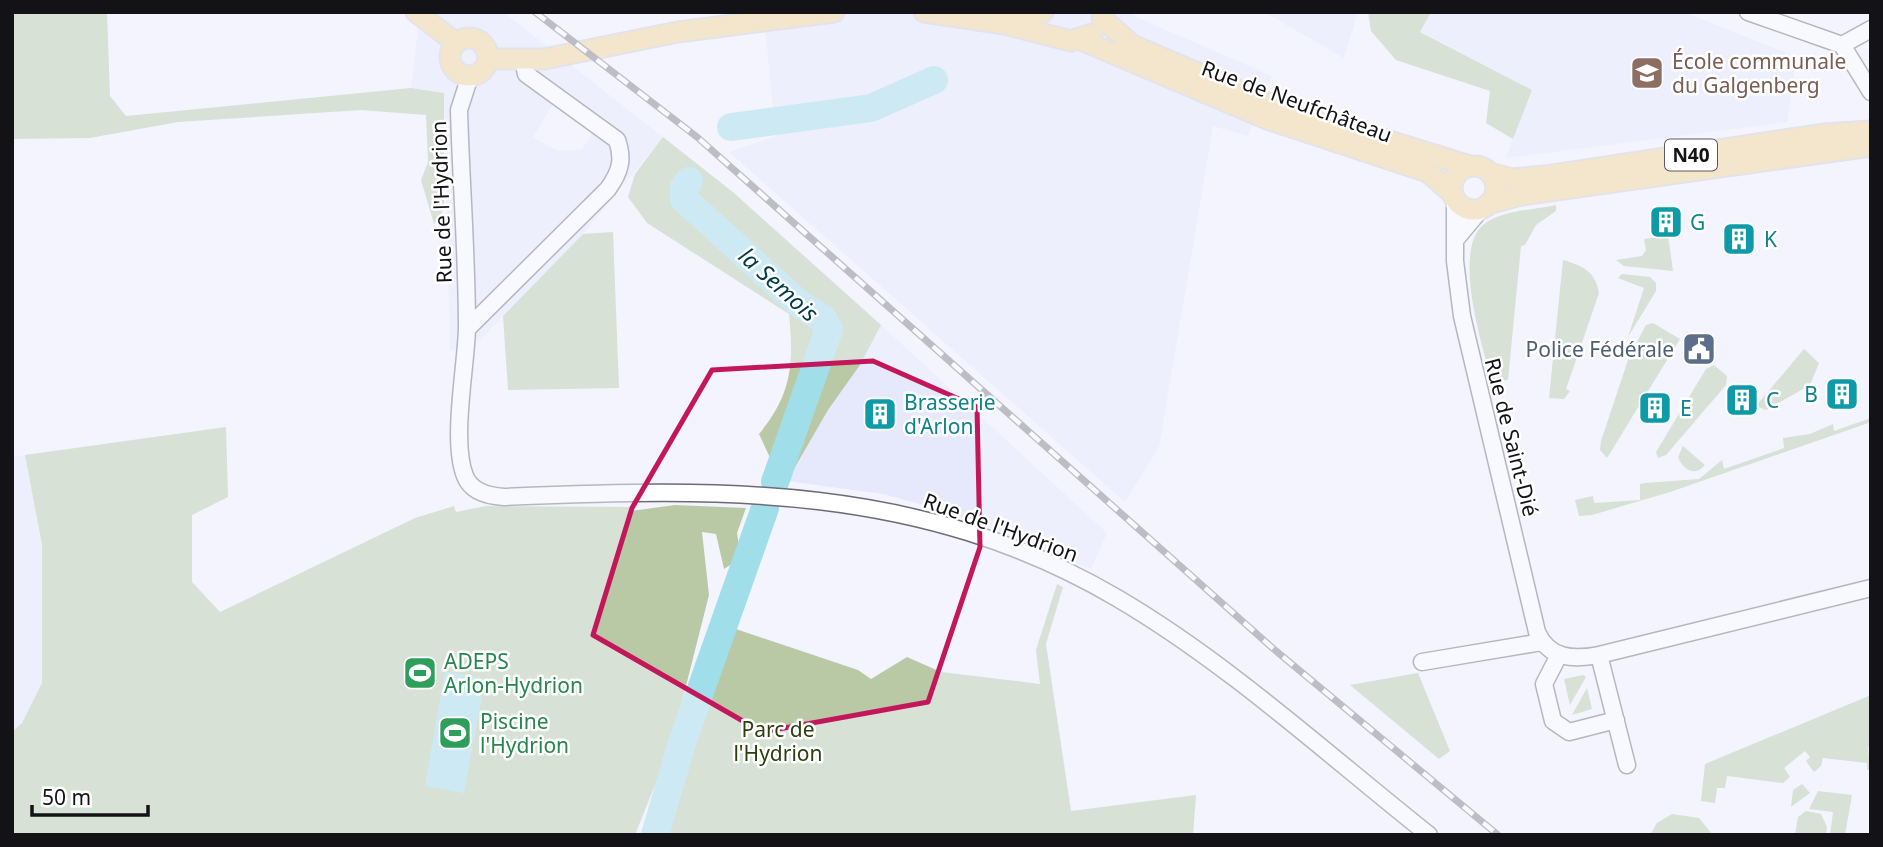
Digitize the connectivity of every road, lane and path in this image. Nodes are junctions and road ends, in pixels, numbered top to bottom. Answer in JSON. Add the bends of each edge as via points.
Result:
{"nodes":[{"id":1,"x":416,"y":12,"type":"edge"},
{"id":2,"x":834,"y":12,"type":"edge"},
{"id":3,"x":924,"y":12,"type":"edge"},
{"id":4,"x":1045,"y":12,"type":"edge"},
{"id":5,"x":1748,"y":12,"type":"edge"},
{"id":6,"x":955,"y":13,"type":"edge"},
{"id":7,"x":1102,"y":15,"type":"edge"},
{"id":8,"x":1004,"y":24,"type":"junction"},
{"id":9,"x":1871,"y":29,"type":"edge"},
{"id":10,"x":1072,"y":39,"type":"junction"},
{"id":11,"x":456,"y":43,"type":"junction"},
{"id":12,"x":1842,"y":45,"type":"junction"},
{"id":13,"x":488,"y":59,"type":"junction"},
{"id":14,"x":523,"y":60,"type":"junction"},
{"id":15,"x":470,"y":76,"type":"junction"},
{"id":16,"x":1871,"y":92,"type":"edge"},
{"id":17,"x":1868,"y":134,"type":"edge"},
{"id":18,"x":1470,"y":166,"type":"junction"},
{"id":19,"x":1490,"y":173,"type":"junction"},
{"id":20,"x":1454,"y":197,"type":"junction"},
{"id":21,"x":1485,"y":206,"type":"junction"},
{"id":22,"x":1456,"y":239,"type":"junction"},
{"id":23,"x":467,"y":329,"type":"junction"},
{"id":24,"x":1871,"y":588,"type":"edge"},
{"id":25,"x":1542,"y":642,"type":"junction"},
{"id":26,"x":1559,"y":655,"type":"junction"},
{"id":27,"x":1599,"y":655,"type":"junction"},
{"id":28,"x":1422,"y":662,"type":"dead end"},
{"id":29,"x":1616,"y":720,"type":"junction"},
{"id":30,"x":1627,"y":765,"type":"dead end"},
{"id":31,"x":1429,"y":835,"type":"edge"}],
"edges":[{"from":1,"to":11,"type":"main road"},
{"from":2,"to":14,"type":"main road","via":[[678,32]]},
{"from":3,"to":6,"type":"main road","name":"Rue de Neufchâteau"},
{"from":4,"to":8,"type":"main road"},
{"from":4,"to":10,"type":"main road","via":[[1050,26]]},
{"from":5,"to":12,"type":"street"},
{"from":6,"to":8,"type":"main road","name":"Rue de Neufchâteau"},
{"from":7,"to":10,"type":"main road","number":"N40","via":[[1098,29]]},
{"from":7,"to":18,"type":"main road","name":"Rue de Neufchâteau","number":"N40","via":[[1132,46],[1270,104]]},
{"from":8,"to":10,"type":"main road","name":"Rue de Neufchâteau"},
{"from":9,"to":12,"type":"street"},
{"from":10,"to":20,"type":"main road","name":"Rue de Neufchâteau","via":[[1267,119],[1429,172]]},
{"from":11,"to":13,"type":"main road","via":[[465,38],[478,40],[487,49]]},
{"from":11,"to":15,"type":"main road","via":[[449,56],[451,65],[456,72]]},
{"from":12,"to":16,"type":"street"},
{"from":13,"to":14,"type":"main road"},
{"from":13,"to":15,"type":"main road","via":[[481,73]]},
{"from":14,"to":23,"type":"street","via":[[526,74],[617,140],[622,155],[619,173]]},
{"from":15,"to":23,"type":"street","name":"Rue de l'Hydrion","via":[[459,110]]},
{"from":17,"to":19,"type":"main road","number":"N40","via":[[1545,176],[1513,179]]},
{"from":17,"to":21,"type":"main road","number":"N40","via":[[1521,195]]},
{"from":18,"to":19,"type":"main road","number":"N40"},
{"from":18,"to":20,"type":"main road","via":[[1455,176]]},
{"from":19,"to":21,"type":"main road","via":[[1495,192]]},
{"from":20,"to":21,"type":"main road","via":[[1467,208]]},
{"from":20,"to":22,"type":"street","name":"Rue de Saint-Dié"},
{"from":21,"to":22,"type":"street"},
{"from":22,"to":25,"type":"street","name":"Rue de Saint-Dié","via":[[1462,316]]},
{"from":23,"to":31,"type":"street","name":"Rue de l'Hydrion","via":[[460,453],[465,479],[472,488],[504,497],[670,492],[804,497],[872,507],[950,527],[1080,578],[1156,622]]},
{"from":24,"to":27,"type":"street"},
{"from":25,"to":26,"type":"street"},
{"from":25,"to":28,"type":"street"},
{"from":26,"to":27,"type":"street"},
{"from":26,"to":29,"type":"street","via":[[1544,684],[1553,722],[1569,732]]},
{"from":27,"to":29,"type":"street"},
{"from":29,"to":30,"type":"street"}]}
